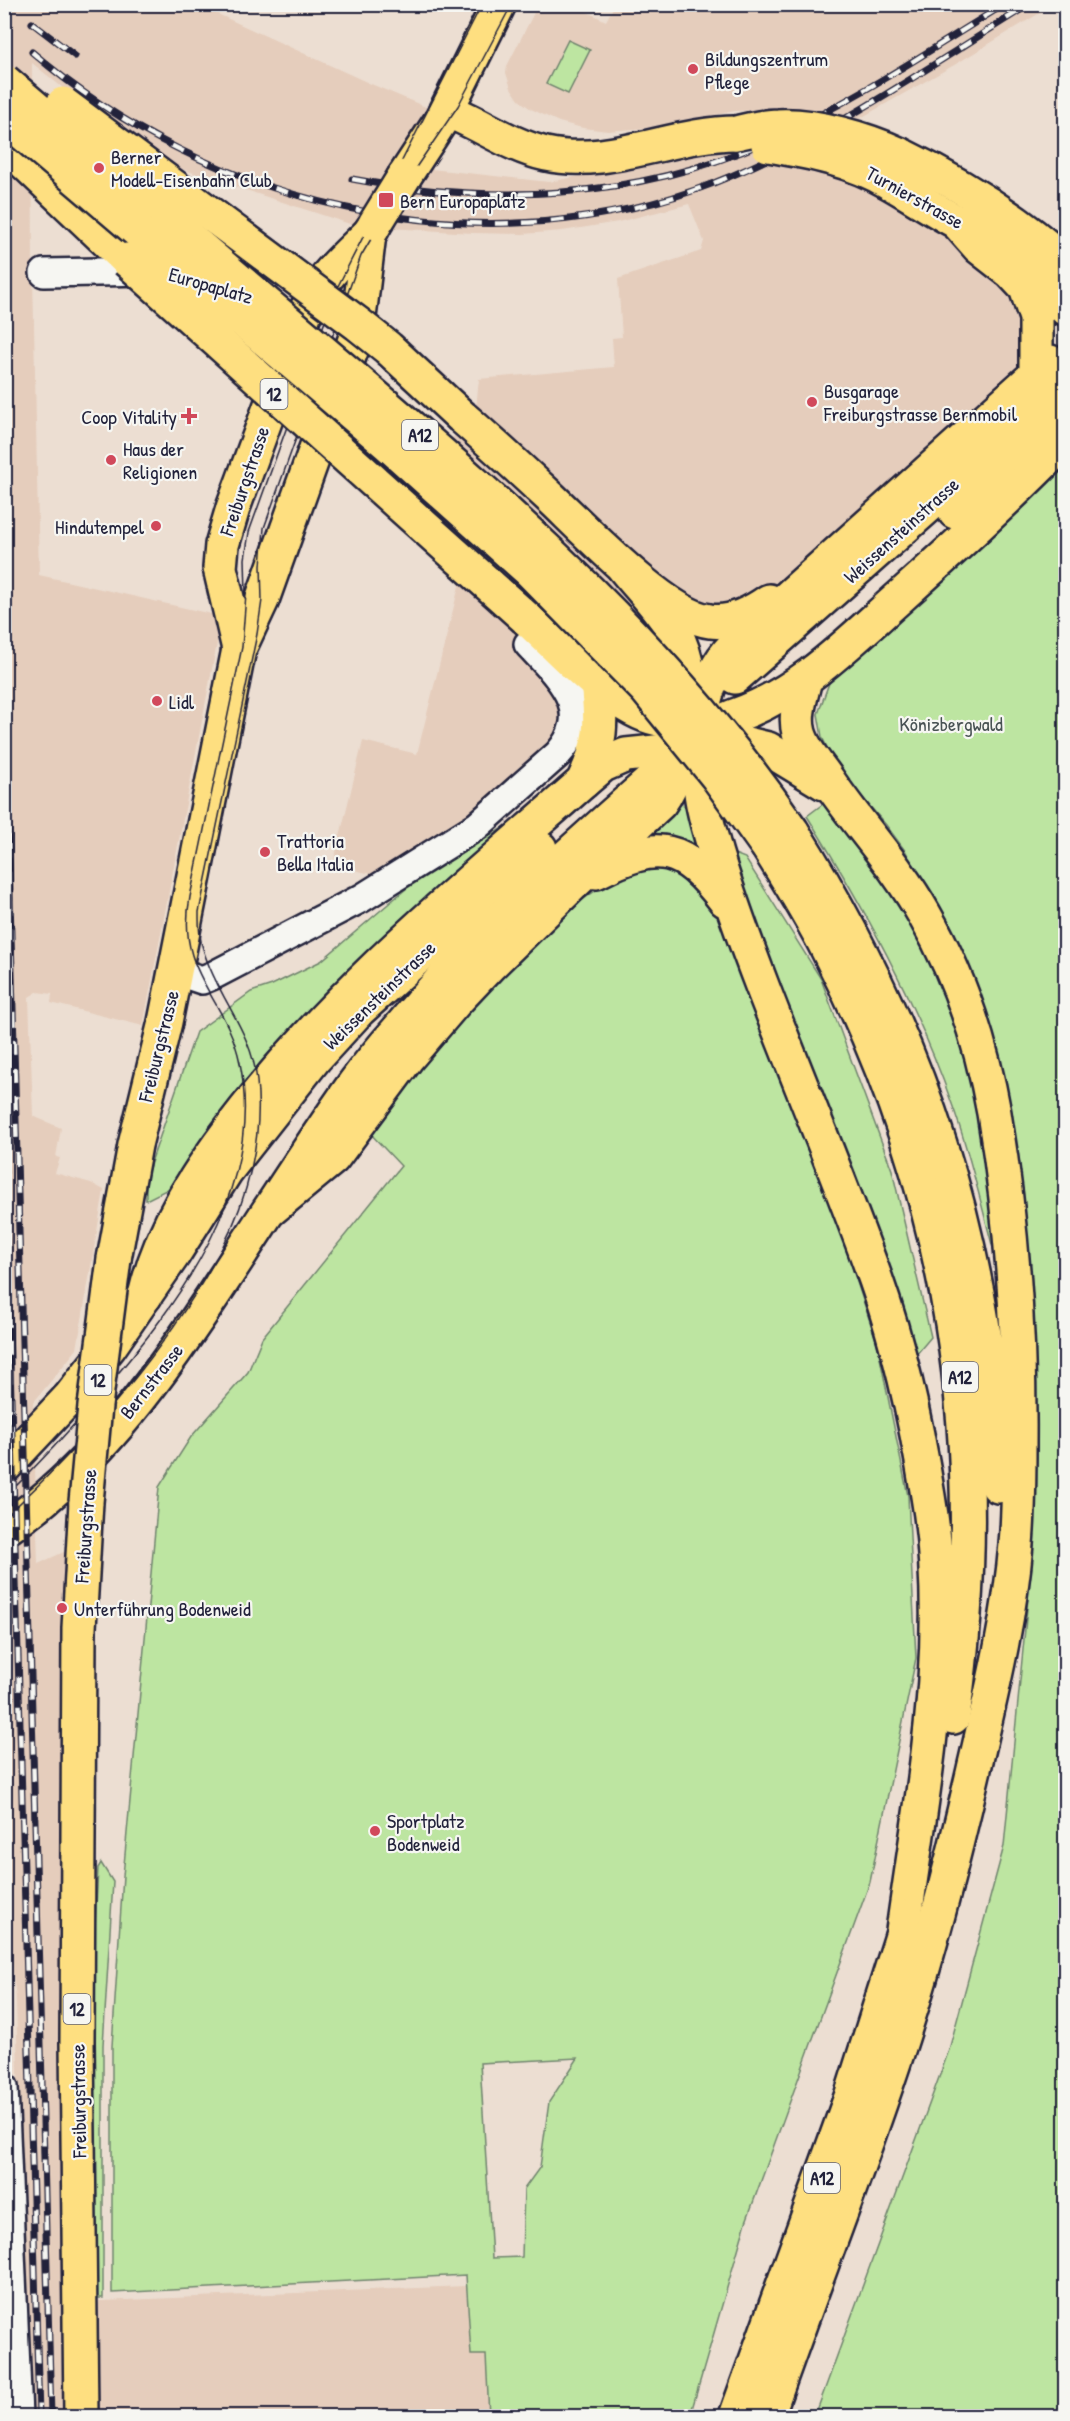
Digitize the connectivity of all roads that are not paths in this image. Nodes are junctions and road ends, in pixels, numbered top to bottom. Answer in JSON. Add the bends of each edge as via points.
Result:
{"nodes":[{"id":1,"x":499,"y":4,"type":"edge"},
{"id":2,"x":4,"y":60,"type":"edge"},
{"id":3,"x":4,"y":81,"type":"edge"},
{"id":4,"x":446,"y":110,"type":"junction"},
{"id":5,"x":4,"y":117,"type":"edge"},
{"id":6,"x":4,"y":143,"type":"edge"},
{"id":7,"x":895,"y":168,"type":"junction"},
{"id":8,"x":957,"y":222,"type":"junction"},
{"id":9,"x":372,"y":229,"type":"junction"},
{"id":10,"x":1065,"y":263,"type":"edge"},
{"id":11,"x":44,"y":273,"type":"dead end"},
{"id":12,"x":1065,"y":309,"type":"edge"},
{"id":13,"x":305,"y":312,"type":"junction"},
{"id":14,"x":1054,"y":366,"type":"edge"},
{"id":15,"x":1065,"y":414,"type":"edge"},
{"id":16,"x":1065,"y":440,"type":"edge"},
{"id":17,"x":624,"y":568,"type":"junction"},
{"id":18,"x":272,"y":570,"type":"junction"},
{"id":19,"x":221,"y":575,"type":"junction"},
{"id":20,"x":807,"y":579,"type":"junction"},
{"id":21,"x":528,"y":644,"type":"dead end"},
{"id":22,"x":239,"y":649,"type":"junction"},
{"id":23,"x":805,"y":679,"type":"junction"},
{"id":24,"x":597,"y":683,"type":"junction"},
{"id":25,"x":692,"y":736,"type":"junction"},
{"id":26,"x":583,"y":782,"type":"junction"},
{"id":27,"x":835,"y":791,"type":"junction"},
{"id":28,"x":780,"y":839,"type":"junction"},
{"id":29,"x":573,"y":884,"type":"junction"},
{"id":30,"x":732,"y":909,"type":"junction"},
{"id":31,"x":189,"y":976,"type":"junction"},
{"id":32,"x":271,"y":1209,"type":"junction"},
{"id":33,"x":145,"y":1296,"type":"junction"},
{"id":34,"x":4,"y":1467,"type":"edge"},
{"id":35,"x":4,"y":1479,"type":"edge"},
{"id":36,"x":4,"y":1530,"type":"edge"},
{"id":37,"x":972,"y":1780,"type":"junction"},
{"id":38,"x":902,"y":1938,"type":"junction"},
{"id":39,"x":4,"y":2087,"type":"edge"},
{"id":40,"x":18,"y":2416,"type":"edge"},
{"id":41,"x":81,"y":2416,"type":"edge"},
{"id":42,"x":736,"y":2416,"type":"edge"},
{"id":43,"x":767,"y":2416,"type":"edge"}],
"edges":[{"from":1,"to":4,"type":"main road","name":"Freiburgstrasse","number":"12"},
{"from":2,"to":17,"type":"main road","bridge":true,"via":[[380,342]]},
{"from":3,"to":28,"type":"main road","number":"A12","bridge":true,"via":[[406,423],[548,550],[628,629],[739,758]]},
{"from":4,"to":7,"type":"main road","name":"Turnierstrasse","bridge":true,"via":[[531,150],[572,157],[778,126],[860,139]]},
{"from":4,"to":9,"type":"main road","name":"Freiburgstrasse","number":"12","bridge":true},
{"from":5,"to":28,"type":"main road","number":"A12","bridge":true,"via":[[397,452],[538,579],[608,649],[717,776]]},
{"from":6,"to":24,"type":"main road","bridge":true,"via":[[164,296]]},
{"from":7,"to":8,"type":"main road","name":"Turnierstrasse"},
{"from":7,"to":10,"type":"main road","name":"Turnierstrasse","via":[[949,179],[989,203]]},
{"from":8,"to":12,"type":"main road","name":"Turnierstrasse","via":[[988,236],[1026,261],[1054,286]]},
{"from":8,"to":14,"type":"main road","via":[[1026,288]]},
{"from":9,"to":13,"type":"main road","name":"Freiburgstrasse","number":"12","via":[[329,271]]},
{"from":9,"to":18,"type":"main road","name":"Freiburgstrasse","number":"12","via":[[357,334]]},
{"from":11,"to":13,"type":"street","name":"Europaplatz","via":[[161,270]]},
{"from":13,"to":19,"type":"main road","name":"Freiburgstrasse","number":"12","via":[[233,508],[222,544]]},
{"from":14,"to":15,"type":"main road","name":"Weissensteinstrasse","via":[[960,478],[742,686]]},
{"from":14,"to":20,"type":"main road"},
{"from":16,"to":23,"type":"main road","via":[[984,522]]},
{"from":17,"to":20,"type":"main road","via":[[680,610],[710,621],[738,618]]},
{"from":17,"to":25,"type":"main road","via":[[675,632],[684,653]]},
{"from":18,"to":19,"type":"main road","via":[[246,578]]},
{"from":18,"to":22,"type":"main road","name":"Freiburgstrasse","number":"12"},
{"from":19,"to":22,"type":"main road","name":"Freiburgstrasse","number":"12"},
{"from":20,"to":25,"type":"main road","via":[[720,663]]},
{"from":21,"to":31,"type":"street","name":"Freiburgstrasse","via":[[564,684],[573,703],[573,726],[558,754],[477,826],[362,898]]},
{"from":22,"to":31,"type":"main road","name":"Freiburgstrasse","number":"12"},
{"from":23,"to":25,"type":"main road","via":[[755,709],[712,724]]},
{"from":23,"to":27,"type":"main road","via":[[797,713],[799,731],[808,752]]},
{"from":24,"to":25,"type":"main road","via":[[632,710]]},
{"from":24,"to":26,"type":"main road","via":[[600,737]]},
{"from":25,"to":26,"type":"main road","via":[[626,755],[603,765]]},
{"from":25,"to":27,"type":"main road","via":[[768,748]]},
{"from":25,"to":29,"type":"main road","via":[[660,803]]},
{"from":25,"to":30,"type":"main road","via":[[704,811]]},
{"from":26,"to":33,"type":"main road","via":[[376,965],[276,1070],[198,1174],[152,1264]]},
{"from":27,"to":37,"type":"main road","via":[[894,868],[924,914],[948,962],[982,1059],[1002,1171],[1018,1349],[1016,1545],[991,1697]]},
{"from":28,"to":37,"type":"main road","number":"A12","via":[[850,930],[895,1023],[921,1086],[955,1194],[982,1316],[996,1444],[998,1558],[990,1663]]},
{"from":28,"to":38,"type":"main road","number":"A12","via":[[894,1099],[938,1249],[961,1383],[969,1511],[960,1665],[934,1816]]},
{"from":29,"to":30,"type":"main road","via":[[631,855],[668,853],[685,858],[699,869]]},
{"from":29,"to":32,"type":"main road","via":[[455,1002],[408,1057],[333,1158]]},
{"from":30,"to":38,"type":"main road","via":[[876,1280],[901,1358],[929,1501],[937,1599],[937,1659]]},
{"from":31,"to":41,"type":"main road","name":"Freiburgstrasse","number":"12","bridge":true,"via":[[165,1022],[133,1154],[114,1259],[86,1502],[79,1628],[76,2042]]},
{"from":32,"to":33,"type":"main road","name":"Weissensteinstrasse","via":[[355,1082],[427,995],[644,772],[381,988],[337,1032],[226,1171]]},
{"from":32,"to":36,"type":"main road","name":"Bernstrasse","via":[[176,1351],[131,1409],[58,1487]]},
{"from":33,"to":34,"type":"main road","via":[[72,1396]]},
{"from":33,"to":35,"type":"main road","via":[[114,1354],[76,1404]]},
{"from":37,"to":43,"type":"main road","number":"A12","via":[[945,1893],[897,2054]]},
{"from":38,"to":42,"type":"main road","number":"A12","via":[[851,2097]]},
{"from":39,"to":40,"type":"street"}]}
